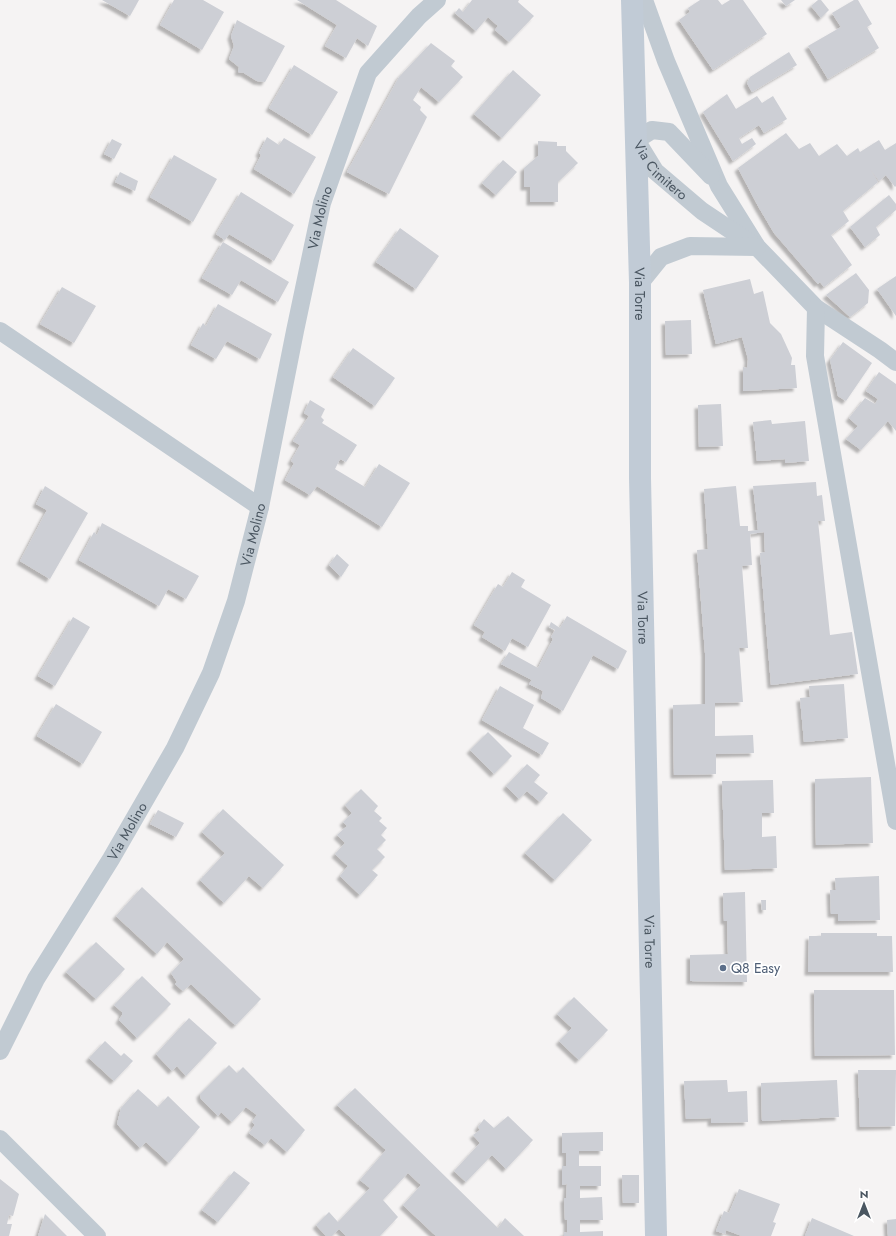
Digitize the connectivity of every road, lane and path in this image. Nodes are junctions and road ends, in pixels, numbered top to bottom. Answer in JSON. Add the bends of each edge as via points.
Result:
{"nodes":[{"id":1,"x":437,"y":0,"type":"edge"},
{"id":2,"x":632,"y":0,"type":"edge"},
{"id":3,"x":644,"y":0,"type":"edge"},
{"id":4,"x":636,"y":140,"type":"junction"},
{"id":5,"x":719,"y":186,"type":"junction"},
{"id":6,"x":757,"y":247,"type":"junction"},
{"id":7,"x":640,"y":283,"type":"junction"},
{"id":8,"x":816,"y":308,"type":"junction"},
{"id":9,"x":0,"y":331,"type":"edge"},
{"id":10,"x":896,"y":362,"type":"edge"},
{"id":11,"x":260,"y":507,"type":"junction"},
{"id":12,"x":896,"y":821,"type":"edge"},
{"id":13,"x":0,"y":1051,"type":"edge"},
{"id":14,"x":0,"y":1139,"type":"edge"},
{"id":15,"x":97,"y":1236,"type":"edge"},
{"id":16,"x":656,"y":1236,"type":"edge"}],
"edges":[{"from":1,"to":11,"type":"street","name":"Via Molino","via":[[419,16],[368,73],[325,196],[294,331]]},
{"from":2,"to":4,"type":"main road","name":"Via Torre"},
{"from":3,"to":5,"type":"street","name":"Via Cimitero","via":[[666,61]]},
{"from":4,"to":5,"type":"street","name":"Via Cimitero","via":[[652,130],[669,132]]},
{"from":4,"to":6,"type":"street","name":"Via Cimitero","via":[[654,171],[702,211]]},
{"from":4,"to":7,"type":"main road","name":"Via Torre"},
{"from":5,"to":6,"type":"street","name":"Via Cimitero"},
{"from":6,"to":7,"type":"street","via":[[690,246],[661,257]]},
{"from":6,"to":8,"type":"street","name":"Via Cimitero"},
{"from":7,"to":16,"type":"main road","name":"Via Torre","via":[[640,478]]},
{"from":8,"to":10,"type":"street","name":"Via Cimitero"},
{"from":8,"to":12,"type":"street","via":[[814,356]]},
{"from":9,"to":11,"type":"street"},
{"from":11,"to":13,"type":"street","name":"Via Molino","via":[[236,601],[211,673],[175,748],[111,859],[36,979]]},
{"from":14,"to":15,"type":"street"}]}
